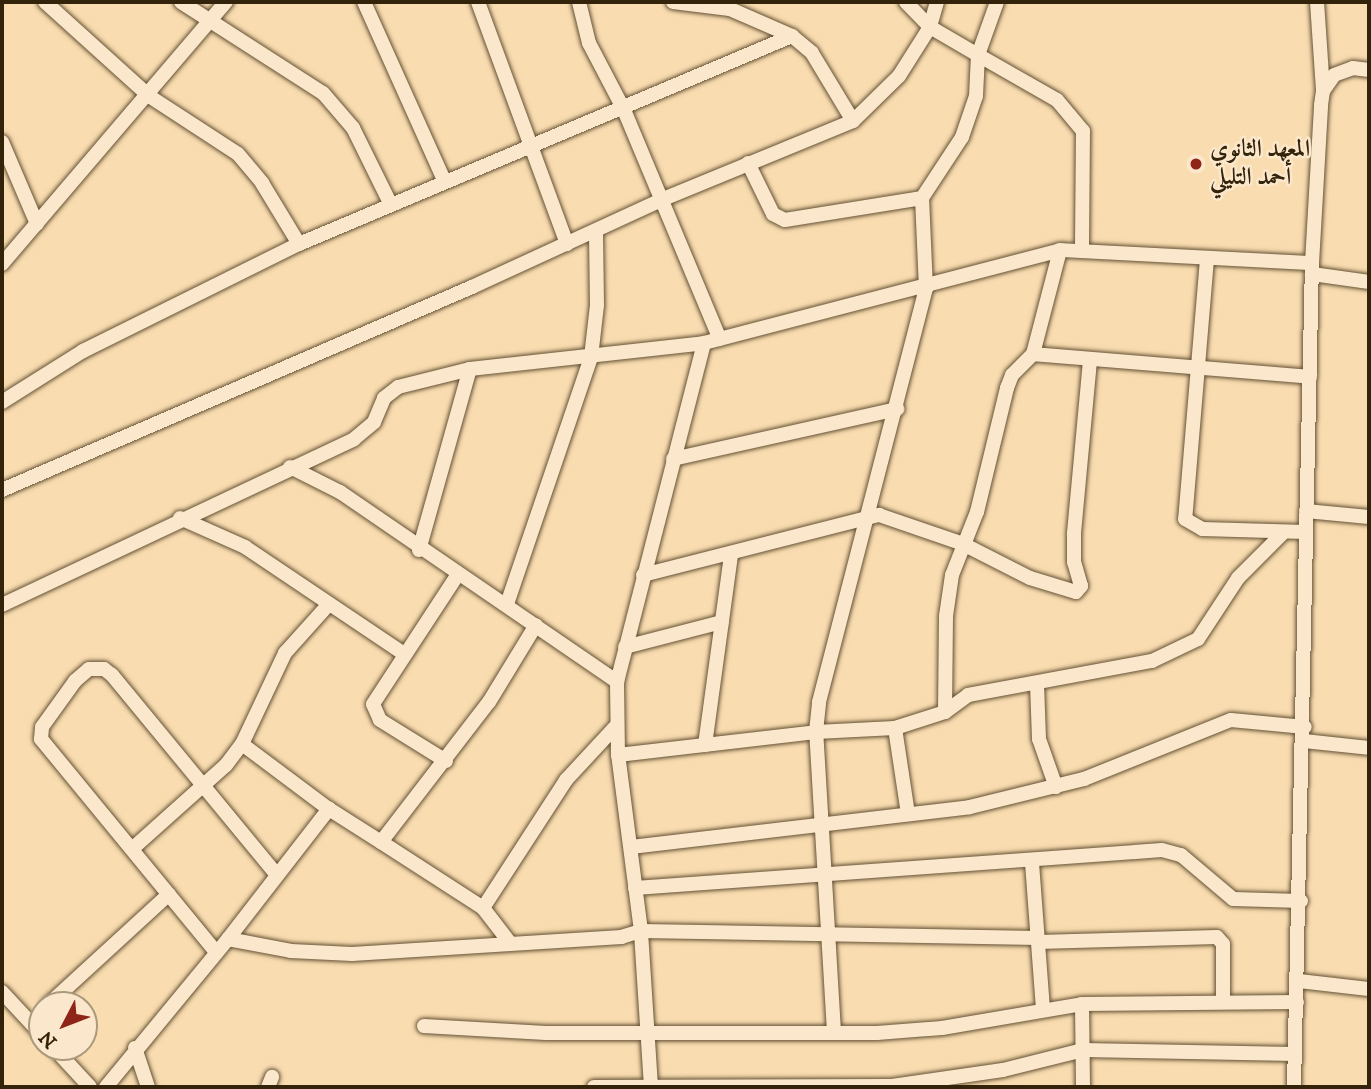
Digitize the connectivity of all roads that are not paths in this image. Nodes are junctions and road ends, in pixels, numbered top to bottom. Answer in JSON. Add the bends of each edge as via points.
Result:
{"nodes":[{"id":1,"x":45,"y":2,"type":"edge"},
{"id":2,"x":181,"y":2,"type":"edge"},
{"id":3,"x":226,"y":2,"type":"edge"},
{"id":4,"x":365,"y":2,"type":"edge"},
{"id":5,"x":478,"y":2,"type":"edge"},
{"id":6,"x":579,"y":2,"type":"edge"},
{"id":7,"x":673,"y":2,"type":"edge"},
{"id":8,"x":906,"y":2,"type":"edge"},
{"id":9,"x":937,"y":2,"type":"edge"},
{"id":10,"x":997,"y":2,"type":"edge"},
{"id":11,"x":1317,"y":2,"type":"edge"},
{"id":12,"x":731,"y":5,"type":"edge"},
{"id":13,"x":211,"y":20,"type":"junction"},
{"id":14,"x":930,"y":27,"type":"junction"},
{"id":15,"x":792,"y":36,"type":"junction"},
{"id":16,"x":978,"y":55,"type":"junction"},
{"id":17,"x":1369,"y":70,"type":"edge"},
{"id":18,"x":1323,"y":91,"type":"junction"},
{"id":19,"x":149,"y":96,"type":"junction"},
{"id":20,"x":624,"y":110,"type":"junction"},
{"id":21,"x":853,"y":121,"type":"junction"},
{"id":22,"x":2,"y":142,"type":"edge"},
{"id":23,"x":529,"y":147,"type":"junction"},
{"id":24,"x":748,"y":163,"type":"junction"},
{"id":25,"x":444,"y":180,"type":"junction"},
{"id":26,"x":922,"y":198,"type":"junction"},
{"id":27,"x":663,"y":199,"type":"junction"},
{"id":28,"x":390,"y":203,"type":"junction"},
{"id":29,"x":37,"y":224,"type":"junction"},
{"id":30,"x":596,"y":231,"type":"junction"},
{"id":31,"x":299,"y":244,"type":"junction"},
{"id":32,"x":567,"y":244,"type":"junction"},
{"id":33,"x":1060,"y":250,"type":"junction"},
{"id":34,"x":1082,"y":251,"type":"junction"},
{"id":35,"x":1206,"y":259,"type":"junction"},
{"id":36,"x":2,"y":264,"type":"edge"},
{"id":37,"x":1312,"y":269,"type":"junction"},
{"id":38,"x":1369,"y":282,"type":"edge"},
{"id":39,"x":926,"y":289,"type":"junction"},
{"id":40,"x":720,"y":339,"type":"junction"},
{"id":41,"x":704,"y":343,"type":"junction"},
{"id":42,"x":1033,"y":354,"type":"junction"},
{"id":43,"x":591,"y":357,"type":"junction"},
{"id":44,"x":1090,"y":362,"type":"junction"},
{"id":45,"x":470,"y":369,"type":"junction"},
{"id":46,"x":1196,"y":371,"type":"junction"},
{"id":47,"x":1310,"y":377,"type":"junction"},
{"id":48,"x":2,"y":402,"type":"edge"},
{"id":49,"x":897,"y":409,"type":"junction"},
{"id":50,"x":673,"y":459,"type":"junction"},
{"id":51,"x":290,"y":467,"type":"junction"},
{"id":52,"x":2,"y":490,"type":"edge"},
{"id":53,"x":1306,"y":510,"type":"junction"},
{"id":54,"x":1369,"y":517,"type":"edge"},
{"id":55,"x":180,"y":518,"type":"junction"},
{"id":56,"x":865,"y":518,"type":"junction"},
{"id":57,"x":1306,"y":533,"type":"junction"},
{"id":58,"x":1282,"y":534,"type":"junction"},
{"id":59,"x":963,"y":544,"type":"junction"},
{"id":60,"x":419,"y":550,"type":"junction"},
{"id":61,"x":731,"y":554,"type":"junction"},
{"id":62,"x":458,"y":574,"type":"junction"},
{"id":63,"x":643,"y":575,"type":"junction"},
{"id":64,"x":329,"y":604,"type":"junction"},
{"id":65,"x":507,"y":604,"type":"junction"},
{"id":66,"x":2,"y":605,"type":"edge"},
{"id":67,"x":722,"y":622,"type":"junction"},
{"id":68,"x":536,"y":625,"type":"junction"},
{"id":69,"x":625,"y":647,"type":"junction"},
{"id":70,"x":403,"y":653,"type":"junction"},
{"id":71,"x":617,"y":682,"type":"junction"},
{"id":72,"x":1037,"y":684,"type":"junction"},
{"id":73,"x":945,"y":712,"type":"junction"},
{"id":74,"x":616,"y":726,"type":"junction"},
{"id":75,"x":895,"y":728,"type":"junction"},
{"id":76,"x":816,"y":732,"type":"junction"},
{"id":77,"x":1304,"y":734,"type":"junction"},
{"id":78,"x":242,"y":744,"type":"junction"},
{"id":79,"x":705,"y":745,"type":"junction"},
{"id":80,"x":1369,"y":748,"type":"edge"},
{"id":81,"x":618,"y":755,"type":"junction"},
{"id":82,"x":446,"y":761,"type":"junction"},
{"id":83,"x":1056,"y":787,"type":"junction"},
{"id":84,"x":202,"y":790,"type":"junction"},
{"id":85,"x":329,"y":809,"type":"junction"},
{"id":86,"x":908,"y":814,"type":"junction"},
{"id":87,"x":820,"y":824,"type":"junction"},
{"id":88,"x":382,"y":842,"type":"junction"},
{"id":89,"x":631,"y":848,"type":"junction"},
{"id":90,"x":132,"y":849,"type":"junction"},
{"id":91,"x":1032,"y":863,"type":"junction"},
{"id":92,"x":275,"y":873,"type":"junction"},
{"id":93,"x":824,"y":877,"type":"junction"},
{"id":94,"x":635,"y":888,"type":"junction"},
{"id":95,"x":169,"y":894,"type":"junction"},
{"id":96,"x":1301,"y":901,"type":"junction"},
{"id":97,"x":483,"y":908,"type":"junction"},
{"id":98,"x":641,"y":931,"type":"junction"},
{"id":99,"x":827,"y":932,"type":"junction"},
{"id":100,"x":228,"y":939,"type":"junction"},
{"id":101,"x":1038,"y":940,"type":"junction"},
{"id":102,"x":510,"y":943,"type":"junction"},
{"id":103,"x":216,"y":952,"type":"junction"},
{"id":104,"x":1299,"y":981,"type":"junction"},
{"id":105,"x":1369,"y":989,"type":"edge"},
{"id":106,"x":63,"y":991,"type":"edge"},
{"id":107,"x":2,"y":992,"type":"edge"},
{"id":108,"x":1223,"y":1000,"type":"junction"},
{"id":109,"x":1297,"y":1002,"type":"junction"},
{"id":110,"x":1082,"y":1004,"type":"junction"},
{"id":111,"x":1043,"y":1009,"type":"junction"},
{"id":112,"x":28,"y":1020,"type":"edge"},
{"id":113,"x":425,"y":1026,"type":"dead end"},
{"id":114,"x":834,"y":1032,"type":"junction"},
{"id":115,"x":649,"y":1034,"type":"junction"},
{"id":116,"x":135,"y":1048,"type":"junction"},
{"id":117,"x":1083,"y":1050,"type":"junction"},
{"id":118,"x":1295,"y":1054,"type":"junction"},
{"id":119,"x":65,"y":1061,"type":"edge"},
{"id":120,"x":950,"y":1084,"type":"edge"},
{"id":121,"x":90,"y":1087,"type":"edge"},
{"id":122,"x":106,"y":1087,"type":"edge"},
{"id":123,"x":148,"y":1087,"type":"edge"},
{"id":124,"x":594,"y":1087,"type":"edge"},
{"id":125,"x":651,"y":1087,"type":"edge"},
{"id":126,"x":1083,"y":1087,"type":"edge"},
{"id":127,"x":1294,"y":1087,"type":"edge"}],
"edges":[{"from":1,"to":19,"type":"street"},
{"from":2,"to":13,"type":"street"},
{"from":3,"to":13,"type":"street"},
{"from":4,"to":25,"type":"street"},
{"from":5,"to":23,"type":"street"},
{"from":6,"to":20,"type":"street","via":[[589,43]]},
{"from":7,"to":12,"type":"street"},
{"from":8,"to":14,"type":"street"},
{"from":9,"to":14,"type":"street"},
{"from":10,"to":16,"type":"street"},
{"from":11,"to":18,"type":"street"},
{"from":12,"to":15,"type":"street"},
{"from":13,"to":19,"type":"street"},
{"from":13,"to":28,"type":"street","via":[[292,71],[338,108],[370,157]]},
{"from":14,"to":16,"type":"street"},
{"from":14,"to":21,"type":"street","via":[[899,76]]},
{"from":15,"to":20,"type":"street"},
{"from":15,"to":21,"type":"street","via":[[812,53]]},
{"from":16,"to":26,"type":"street","via":[[976,96],[962,137]]},
{"from":16,"to":34,"type":"street","via":[[1057,100],[1083,131]]},
{"from":17,"to":18,"type":"street","via":[[1343,71],[1328,80]]},
{"from":18,"to":37,"type":"street"},
{"from":19,"to":29,"type":"street"},
{"from":19,"to":31,"type":"street","via":[[238,155],[262,183]]},
{"from":20,"to":23,"type":"street"},
{"from":20,"to":27,"type":"street"},
{"from":21,"to":24,"type":"street"},
{"from":22,"to":29,"type":"street"},
{"from":23,"to":25,"type":"street"},
{"from":23,"to":32,"type":"street"},
{"from":24,"to":26,"type":"street","via":[[773,214],[785,220]]},
{"from":24,"to":27,"type":"street"},
{"from":25,"to":28,"type":"street"},
{"from":26,"to":39,"type":"street"},
{"from":27,"to":30,"type":"street"},
{"from":27,"to":40,"type":"street"},
{"from":28,"to":31,"type":"street"},
{"from":29,"to":36,"type":"street"},
{"from":30,"to":32,"type":"street"},
{"from":30,"to":43,"type":"street","via":[[597,305]]},
{"from":31,"to":48,"type":"street","via":[[83,351]]},
{"from":32,"to":52,"type":"street"},
{"from":33,"to":34,"type":"street"},
{"from":33,"to":39,"type":"street","via":[[1008,260]]},
{"from":33,"to":42,"type":"street"},
{"from":34,"to":35,"type":"street"},
{"from":35,"to":37,"type":"street"},
{"from":35,"to":46,"type":"street"},
{"from":37,"to":38,"type":"street"},
{"from":37,"to":47,"type":"street"},
{"from":39,"to":40,"type":"street"},
{"from":39,"to":49,"type":"street"},
{"from":40,"to":41,"type":"street"},
{"from":41,"to":43,"type":"street"},
{"from":41,"to":50,"type":"street"},
{"from":42,"to":44,"type":"street"},
{"from":42,"to":59,"type":"street","via":[[1012,375],[1007,388],[977,512]]},
{"from":43,"to":45,"type":"street"},
{"from":43,"to":65,"type":"street"},
{"from":44,"to":46,"type":"street"},
{"from":44,"to":59,"type":"street","via":[[1074,533],[1073,562],[1080,588],[1076,592],[1030,578]]},
{"from":45,"to":51,"type":"street","via":[[393,389],[362,434]]},
{"from":45,"to":60,"type":"street"},
{"from":46,"to":47,"type":"street"},
{"from":46,"to":58,"type":"street","via":[[1185,519],[1202,529]]},
{"from":47,"to":53,"type":"street"},
{"from":49,"to":50,"type":"street"},
{"from":49,"to":56,"type":"street"},
{"from":50,"to":63,"type":"street"},
{"from":51,"to":55,"type":"street"},
{"from":51,"to":60,"type":"street","via":[[340,492]]},
{"from":53,"to":54,"type":"street"},
{"from":53,"to":57,"type":"street"},
{"from":55,"to":64,"type":"street","via":[[245,547]]},
{"from":55,"to":66,"type":"street"},
{"from":56,"to":59,"type":"street","via":[[890,517]]},
{"from":56,"to":61,"type":"street"},
{"from":56,"to":76,"type":"street","via":[[819,702]]},
{"from":57,"to":58,"type":"street"},
{"from":57,"to":77,"type":"street"},
{"from":58,"to":72,"type":"street","via":[[1238,578],[1198,639],[1152,662]]},
{"from":59,"to":73,"type":"street","via":[[952,575],[946,616]]},
{"from":60,"to":62,"type":"street"},
{"from":61,"to":63,"type":"street"},
{"from":61,"to":67,"type":"street"},
{"from":62,"to":65,"type":"street"},
{"from":62,"to":70,"type":"street"},
{"from":63,"to":69,"type":"street"},
{"from":64,"to":70,"type":"street"},
{"from":64,"to":78,"type":"street","via":[[285,653]]},
{"from":65,"to":68,"type":"street"},
{"from":67,"to":69,"type":"street"},
{"from":67,"to":79,"type":"street","via":[[712,667]]},
{"from":68,"to":71,"type":"street"},
{"from":68,"to":82,"type":"street"},
{"from":69,"to":71,"type":"street"},
{"from":70,"to":82,"type":"street","via":[[374,696],[375,715]]},
{"from":71,"to":74,"type":"street"},
{"from":72,"to":73,"type":"street","via":[[968,695]]},
{"from":72,"to":83,"type":"street","via":[[1039,739]]},
{"from":73,"to":75,"type":"street"},
{"from":74,"to":81,"type":"street"},
{"from":74,"to":97,"type":"street","via":[[566,780]]},
{"from":75,"to":76,"type":"street"},
{"from":75,"to":86,"type":"street"},
{"from":76,"to":79,"type":"street"},
{"from":76,"to":87,"type":"street"},
{"from":77,"to":80,"type":"street"},
{"from":77,"to":83,"type":"street","via":[[1231,720]]},
{"from":77,"to":96,"type":"street"},
{"from":78,"to":84,"type":"street"},
{"from":78,"to":85,"type":"street"},
{"from":79,"to":81,"type":"street"},
{"from":81,"to":89,"type":"street"},
{"from":82,"to":88,"type":"street"},
{"from":83,"to":86,"type":"street","via":[[970,807]]},
{"from":84,"to":90,"type":"street"},
{"from":84,"to":90,"type":"street","via":[[112,675],[97,668],[83,673],[42,727],[41,739]]},
{"from":84,"to":92,"type":"street"},
{"from":85,"to":88,"type":"street"},
{"from":85,"to":92,"type":"street"},
{"from":86,"to":87,"type":"street"},
{"from":87,"to":89,"type":"street"},
{"from":87,"to":93,"type":"street"},
{"from":88,"to":97,"type":"street"},
{"from":89,"to":94,"type":"street"},
{"from":90,"to":95,"type":"street"},
{"from":91,"to":93,"type":"street"},
{"from":91,"to":96,"type":"street","via":[[1172,851],[1233,899]]},
{"from":91,"to":101,"type":"street"},
{"from":92,"to":100,"type":"street"},
{"from":93,"to":94,"type":"street"},
{"from":93,"to":99,"type":"street"},
{"from":94,"to":98,"type":"street"},
{"from":95,"to":103,"type":"street"},
{"from":95,"to":106,"type":"street"},
{"from":96,"to":104,"type":"street"},
{"from":97,"to":102,"type":"street"},
{"from":98,"to":99,"type":"street"},
{"from":98,"to":102,"type":"street","via":[[621,937]]},
{"from":98,"to":115,"type":"street"},
{"from":99,"to":101,"type":"street"},
{"from":99,"to":114,"type":"street"},
{"from":100,"to":102,"type":"street","via":[[321,954]]},
{"from":100,"to":103,"type":"street"},
{"from":101,"to":108,"type":"street","via":[[1217,937],[1223,944]]},
{"from":101,"to":111,"type":"street"},
{"from":103,"to":116,"type":"street"},
{"from":104,"to":105,"type":"street"},
{"from":104,"to":109,"type":"street"},
{"from":107,"to":112,"type":"street"},
{"from":108,"to":109,"type":"street"},
{"from":108,"to":110,"type":"street"},
{"from":109,"to":118,"type":"street"},
{"from":110,"to":111,"type":"street"},
{"from":110,"to":117,"type":"street"},
{"from":111,"to":114,"type":"street","via":[[942,1028]]},
{"from":113,"to":115,"type":"street"},
{"from":114,"to":115,"type":"street"},
{"from":115,"to":125,"type":"street"},
{"from":116,"to":122,"type":"street"},
{"from":116,"to":123,"type":"street"},
{"from":117,"to":118,"type":"street"},
{"from":117,"to":120,"type":"street"},
{"from":117,"to":126,"type":"street"},
{"from":118,"to":127,"type":"street"},
{"from":119,"to":121,"type":"street"},
{"from":120,"to":125,"type":"street"},
{"from":124,"to":125,"type":"street"}]}
